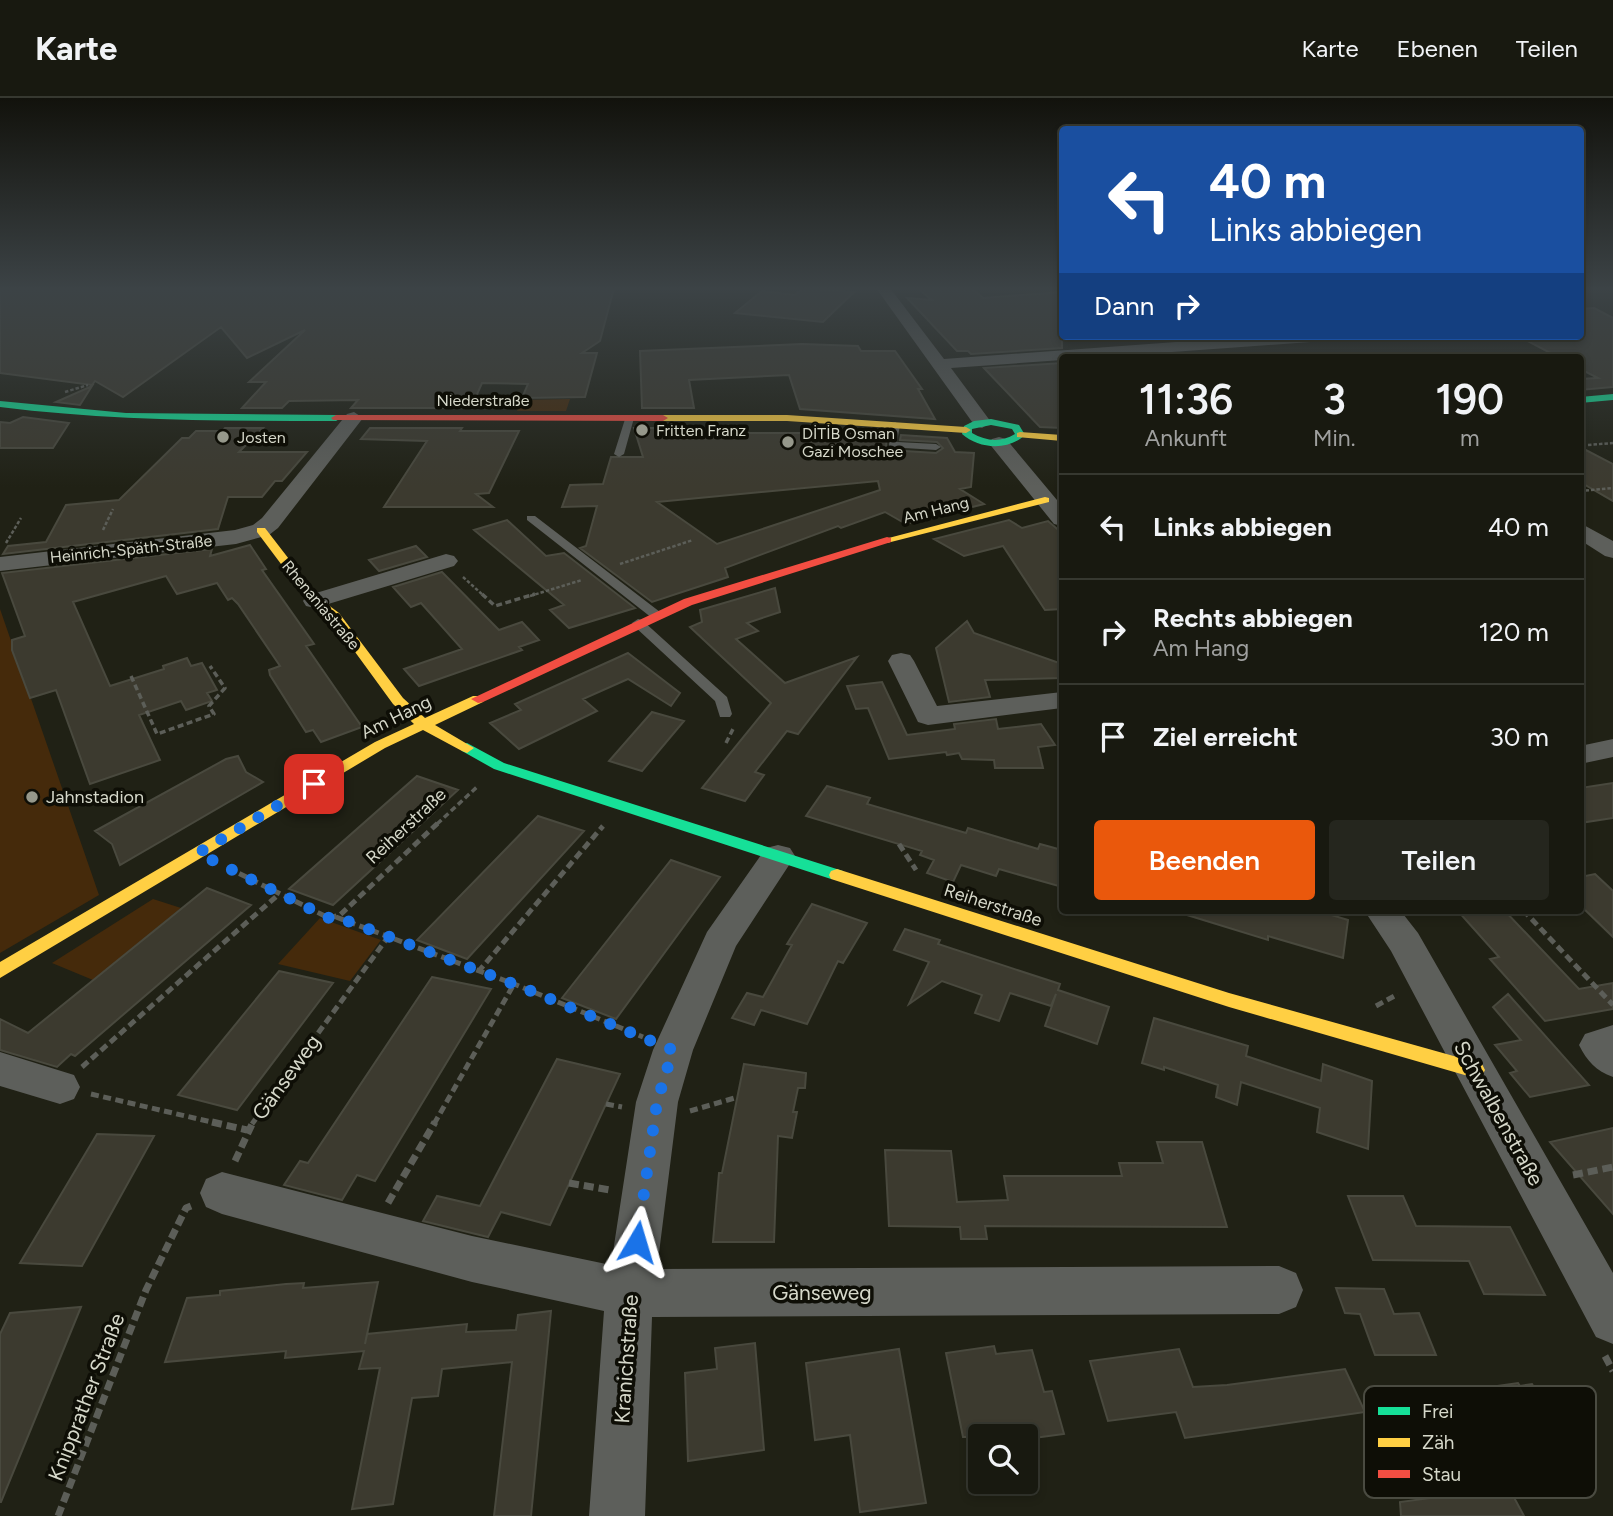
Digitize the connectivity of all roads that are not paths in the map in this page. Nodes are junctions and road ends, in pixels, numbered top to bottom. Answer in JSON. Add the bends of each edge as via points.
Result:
{"nodes":[{"id":1,"x":932,"y":354,"type":"edge"},
{"id":2,"x":1059,"y":356,"type":"edge"},
{"id":3,"x":940,"y":365,"type":"junction"},
{"id":4,"x":1613,"y":397,"type":"edge"},
{"id":5,"x":1584,"y":400,"type":"edge"},
{"id":6,"x":0,"y":404,"type":"edge"},
{"id":7,"x":354,"y":418,"type":"junction"},
{"id":8,"x":629,"y":418,"type":"junction"},
{"id":9,"x":982,"y":422,"type":"junction"},
{"id":10,"x":895,"y":425,"type":"junction"},
{"id":11,"x":966,"y":430,"type":"junction"},
{"id":12,"x":1020,"y":435,"type":"junction"},
{"id":13,"x":1059,"y":438,"type":"edge"},
{"id":14,"x":999,"y":443,"type":"junction"},
{"id":15,"x":936,"y":447,"type":"dead end"},
{"id":16,"x":619,"y":453,"type":"dead end"},
{"id":17,"x":1045,"y":500,"type":"junction"},
{"id":18,"x":1059,"y":516,"type":"edge"},
{"id":19,"x":531,"y":518,"type":"dead end"},
{"id":20,"x":261,"y":530,"type":"junction"},
{"id":21,"x":1584,"y":533,"type":"edge"},
{"id":22,"x":1613,"y":551,"type":"edge"},
{"id":23,"x":446,"y":561,"type":"road end"},
{"id":24,"x":0,"y":564,"type":"edge"},
{"id":25,"x":315,"y":601,"type":"junction"},
{"id":26,"x":656,"y":615,"type":"junction"},
{"id":27,"x":638,"y":623,"type":"junction"},
{"id":28,"x":901,"y":661,"type":"dead end"},
{"id":29,"x":1059,"y":700,"type":"edge"},
{"id":30,"x":725,"y":714,"type":"dead end"},
{"id":31,"x":423,"y":724,"type":"junction"},
{"id":32,"x":1613,"y":748,"type":"edge"},
{"id":33,"x":1584,"y":754,"type":"edge"},
{"id":34,"x":778,"y":856,"type":"junction"},
{"id":35,"x":1384,"y":914,"type":"edge"},
{"id":36,"x":0,"y":971,"type":"edge"},
{"id":37,"x":1613,"y":1041,"type":"edge"},
{"id":38,"x":1613,"y":1060,"type":"edge"},
{"id":39,"x":0,"y":1069,"type":"edge"},
{"id":40,"x":1475,"y":1070,"type":"junction"},
{"id":41,"x":60,"y":1087,"type":"road end"},
{"id":42,"x":222,"y":1193,"type":"road end"},
{"id":43,"x":1279,"y":1290,"type":"dead end"},
{"id":44,"x":631,"y":1293,"type":"junction"},
{"id":45,"x":1607,"y":1335,"type":"edge"},
{"id":46,"x":617,"y":1516,"type":"edge"}],
"edges":[{"from":1,"to":3,"type":"street"},
{"from":2,"to":3,"type":"street"},
{"from":3,"to":9,"type":"street"},
{"from":4,"to":5,"type":"street"},
{"from":6,"to":7,"type":"street","name":"Niederstraße","via":[[138,418]]},
{"from":7,"to":8,"type":"street","name":"Niederstraße"},
{"from":7,"to":20,"type":"street"},
{"from":8,"to":10,"type":"street","name":"Niederstraße","via":[[827,419]]},
{"from":8,"to":16,"type":"lane"},
{"from":9,"to":11,"type":"street"},
{"from":9,"to":12,"type":"street","via":[[1009,424]]},
{"from":10,"to":11,"type":"street","name":"Niederstraße"},
{"from":10,"to":15,"type":"lane","via":[[892,444]]},
{"from":11,"to":14,"type":"street","via":[[976,440]]},
{"from":12,"to":13,"type":"street"},
{"from":12,"to":14,"type":"street"},
{"from":14,"to":17,"type":"street"},
{"from":17,"to":18,"type":"street"},
{"from":17,"to":26,"type":"street","name":"Am Hang","via":[[883,541]]},
{"from":19,"to":26,"type":"lane"},
{"from":20,"to":24,"type":"street","name":"Heinrich-Späth-Straße","via":[[236,537]]},
{"from":20,"to":25,"type":"street","name":"Rhenaniastraße"},
{"from":21,"to":22,"type":"street"},
{"from":23,"to":25,"type":"street"},
{"from":25,"to":31,"type":"street","name":"Rhenaniastraße","via":[[335,616],[398,701]]},
{"from":26,"to":27,"type":"street","name":"Am Hang"},
{"from":27,"to":30,"type":"lane","via":[[722,700]]},
{"from":27,"to":31,"type":"street","name":"Am Hang"},
{"from":28,"to":29,"type":"street","via":[[928,716]]},
{"from":31,"to":34,"type":"street","name":"Reiherstraße","via":[[499,766]]},
{"from":31,"to":36,"type":"street","name":"Am Hang","via":[[380,745]]},
{"from":32,"to":33,"type":"street"},
{"from":34,"to":40,"type":"street","name":"Reiherstraße","via":[[1179,983]]},
{"from":34,"to":44,"type":"street","name":"Kranichstraße","via":[[720,942],[673,1050],[657,1102]]},
{"from":35,"to":40,"type":"street","name":"Schwalbenstraße","via":[[1405,943]]},
{"from":37,"to":38,"type":"street","via":[[1599,1045]]},
{"from":39,"to":41,"type":"street"},
{"from":40,"to":45,"type":"street","name":"Schwalbenstraße"},
{"from":42,"to":44,"type":"street","name":"Gänseweg","via":[[472,1259]]},
{"from":43,"to":44,"type":"street","name":"Gänseweg"},
{"from":44,"to":46,"type":"street","name":"Kranichstraße"}]}
